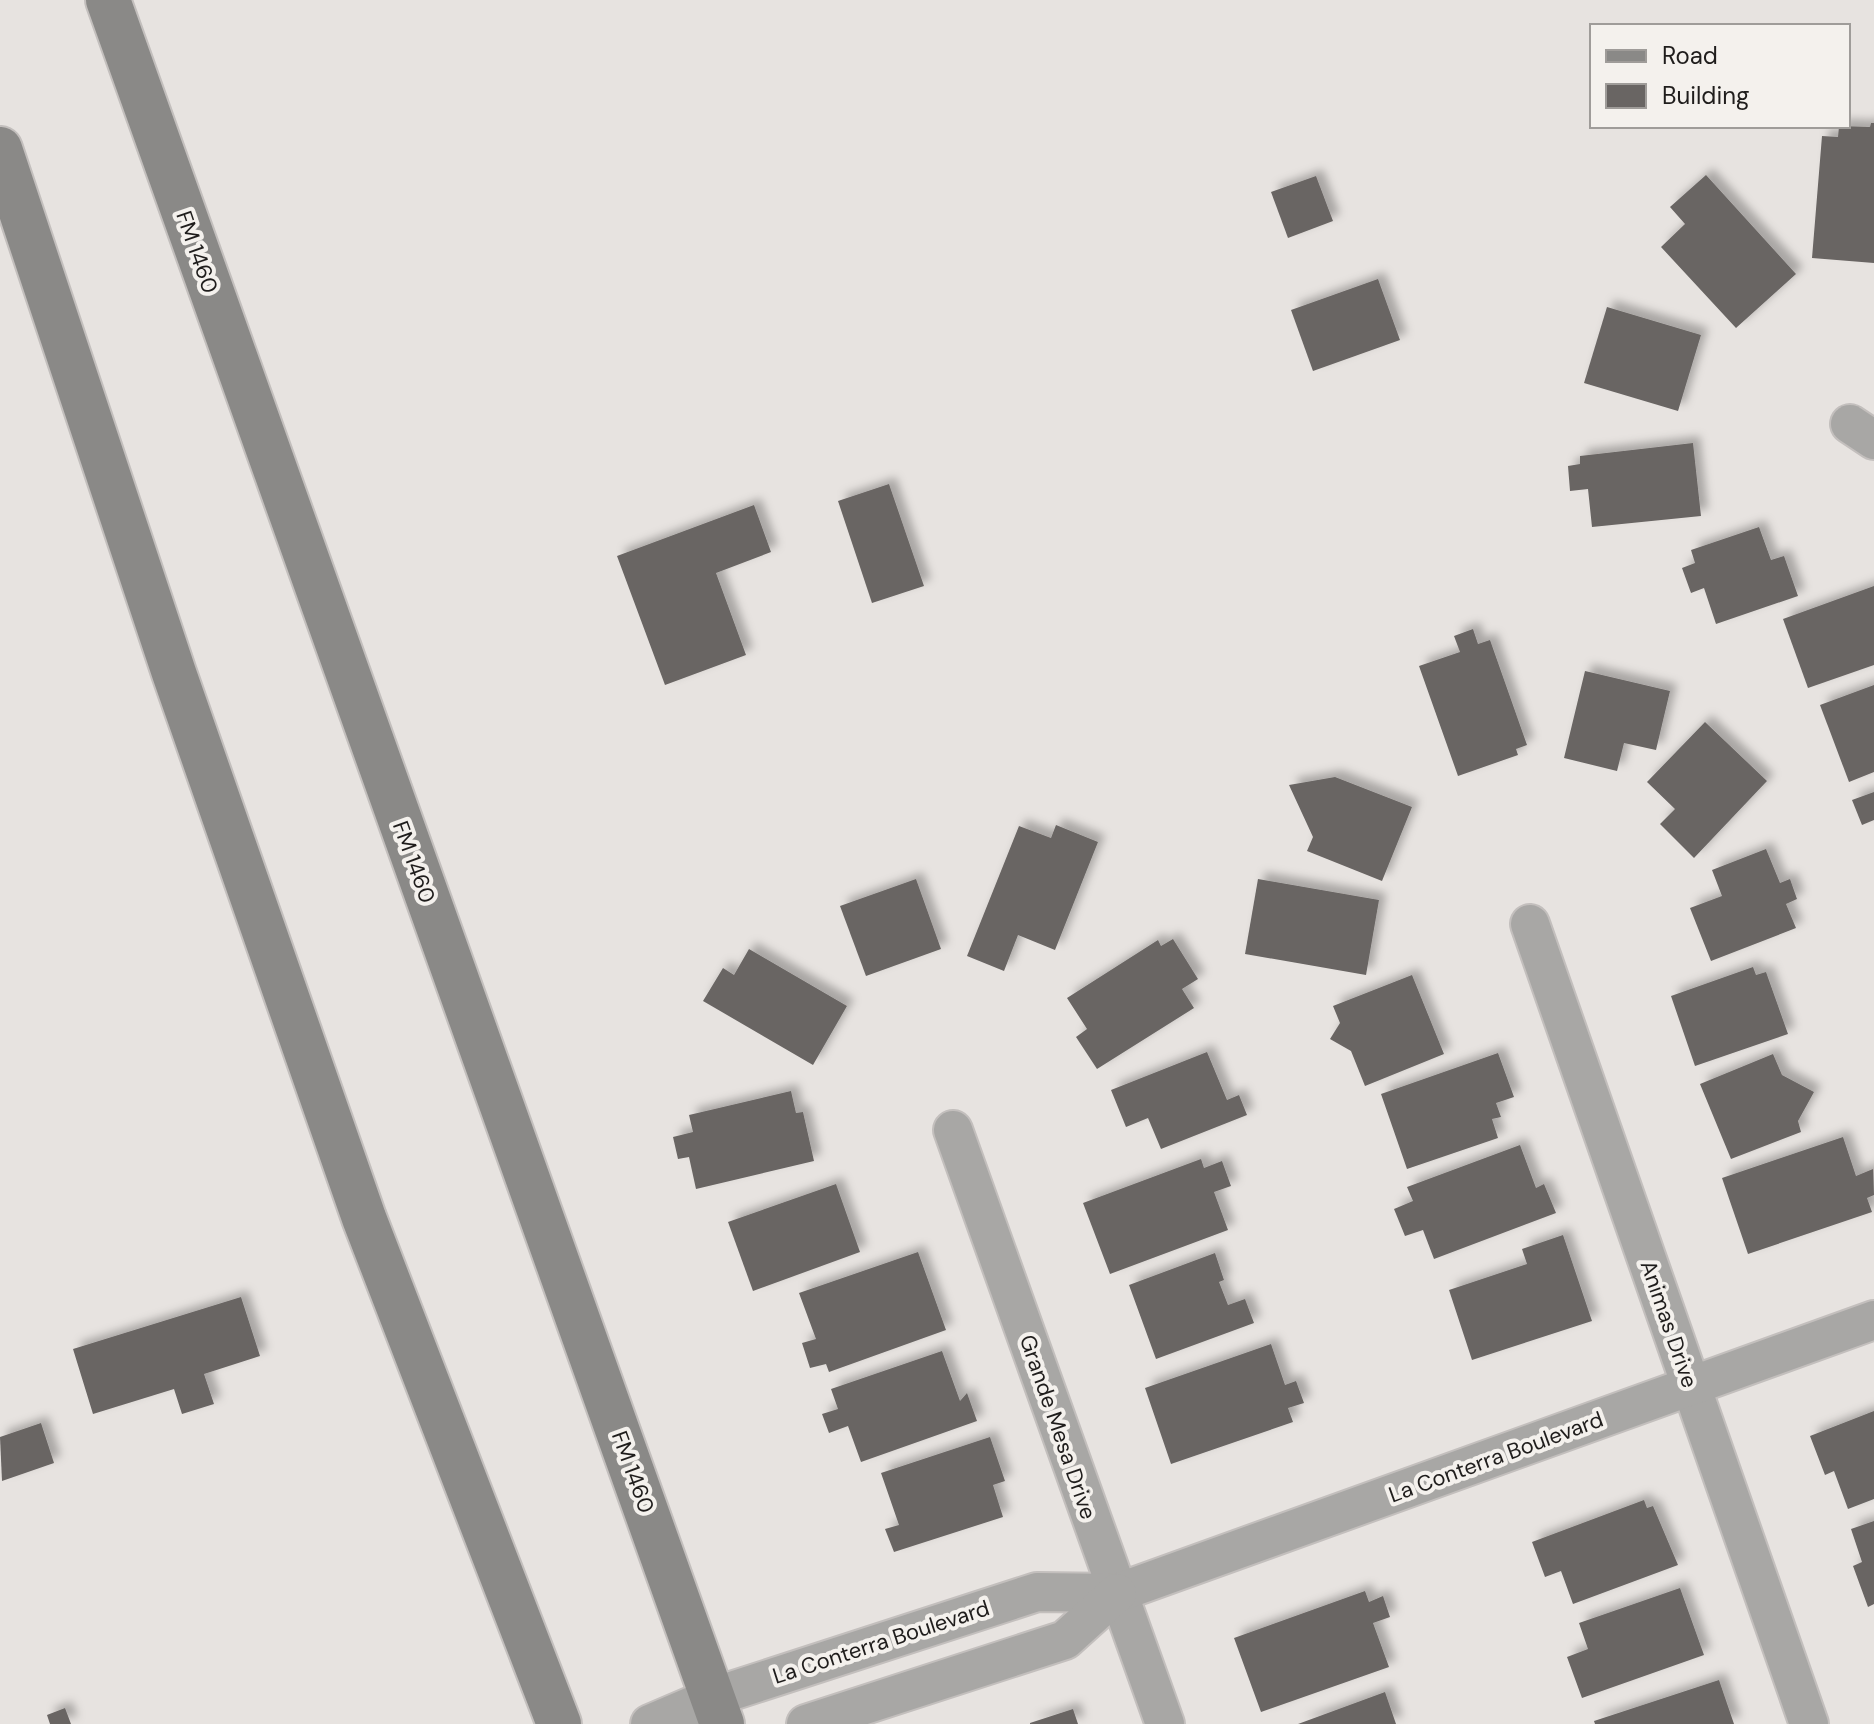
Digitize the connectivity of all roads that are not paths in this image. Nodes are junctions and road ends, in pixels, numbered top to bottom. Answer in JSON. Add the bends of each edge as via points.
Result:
{"nodes":[{"id":1,"x":108,"y":0,"type":"edge"},
{"id":2,"x":0,"y":149,"type":"edge"},
{"id":3,"x":1530,"y":924,"type":"dead end"},
{"id":4,"x":953,"y":1130,"type":"dead end"},
{"id":5,"x":1874,"y":1320,"type":"edge"},
{"id":6,"x":1691,"y":1388,"type":"junction"},
{"id":7,"x":1117,"y":1593,"type":"junction"},
{"id":8,"x":718,"y":1710,"type":"edge"},
{"id":9,"x":559,"y":1724,"type":"edge"},
{"id":10,"x":650,"y":1724,"type":"edge"},
{"id":11,"x":806,"y":1724,"type":"edge"},
{"id":12,"x":1165,"y":1724,"type":"edge"},
{"id":13,"x":1809,"y":1724,"type":"edge"}],
"edges":[{"from":1,"to":8,"type":"main road","name":"FM 1460","number":"FM 1460"},
{"from":2,"to":9,"type":"main road","via":[[174,673],[364,1218]]},
{"from":3,"to":6,"type":"street","name":"Animas Drive"},
{"from":4,"to":7,"type":"street","name":"Grande Mesa Drive"},
{"from":5,"to":6,"type":"street","name":"La Conterra Boulevard"},
{"from":6,"to":7,"type":"street","name":"La Conterra Boulevard"},
{"from":6,"to":13,"type":"street","name":"Animas Drive"},
{"from":7,"to":8,"type":"street","name":"La Conterra Boulevard","via":[[1037,1592]]},
{"from":7,"to":11,"type":"street","name":"La Conterra Boulevard","via":[[1065,1640]]},
{"from":7,"to":12,"type":"street","name":"Grande Mesa Drive"},
{"from":8,"to":10,"type":"street","name":"La Conterra Boulevard"}]}
